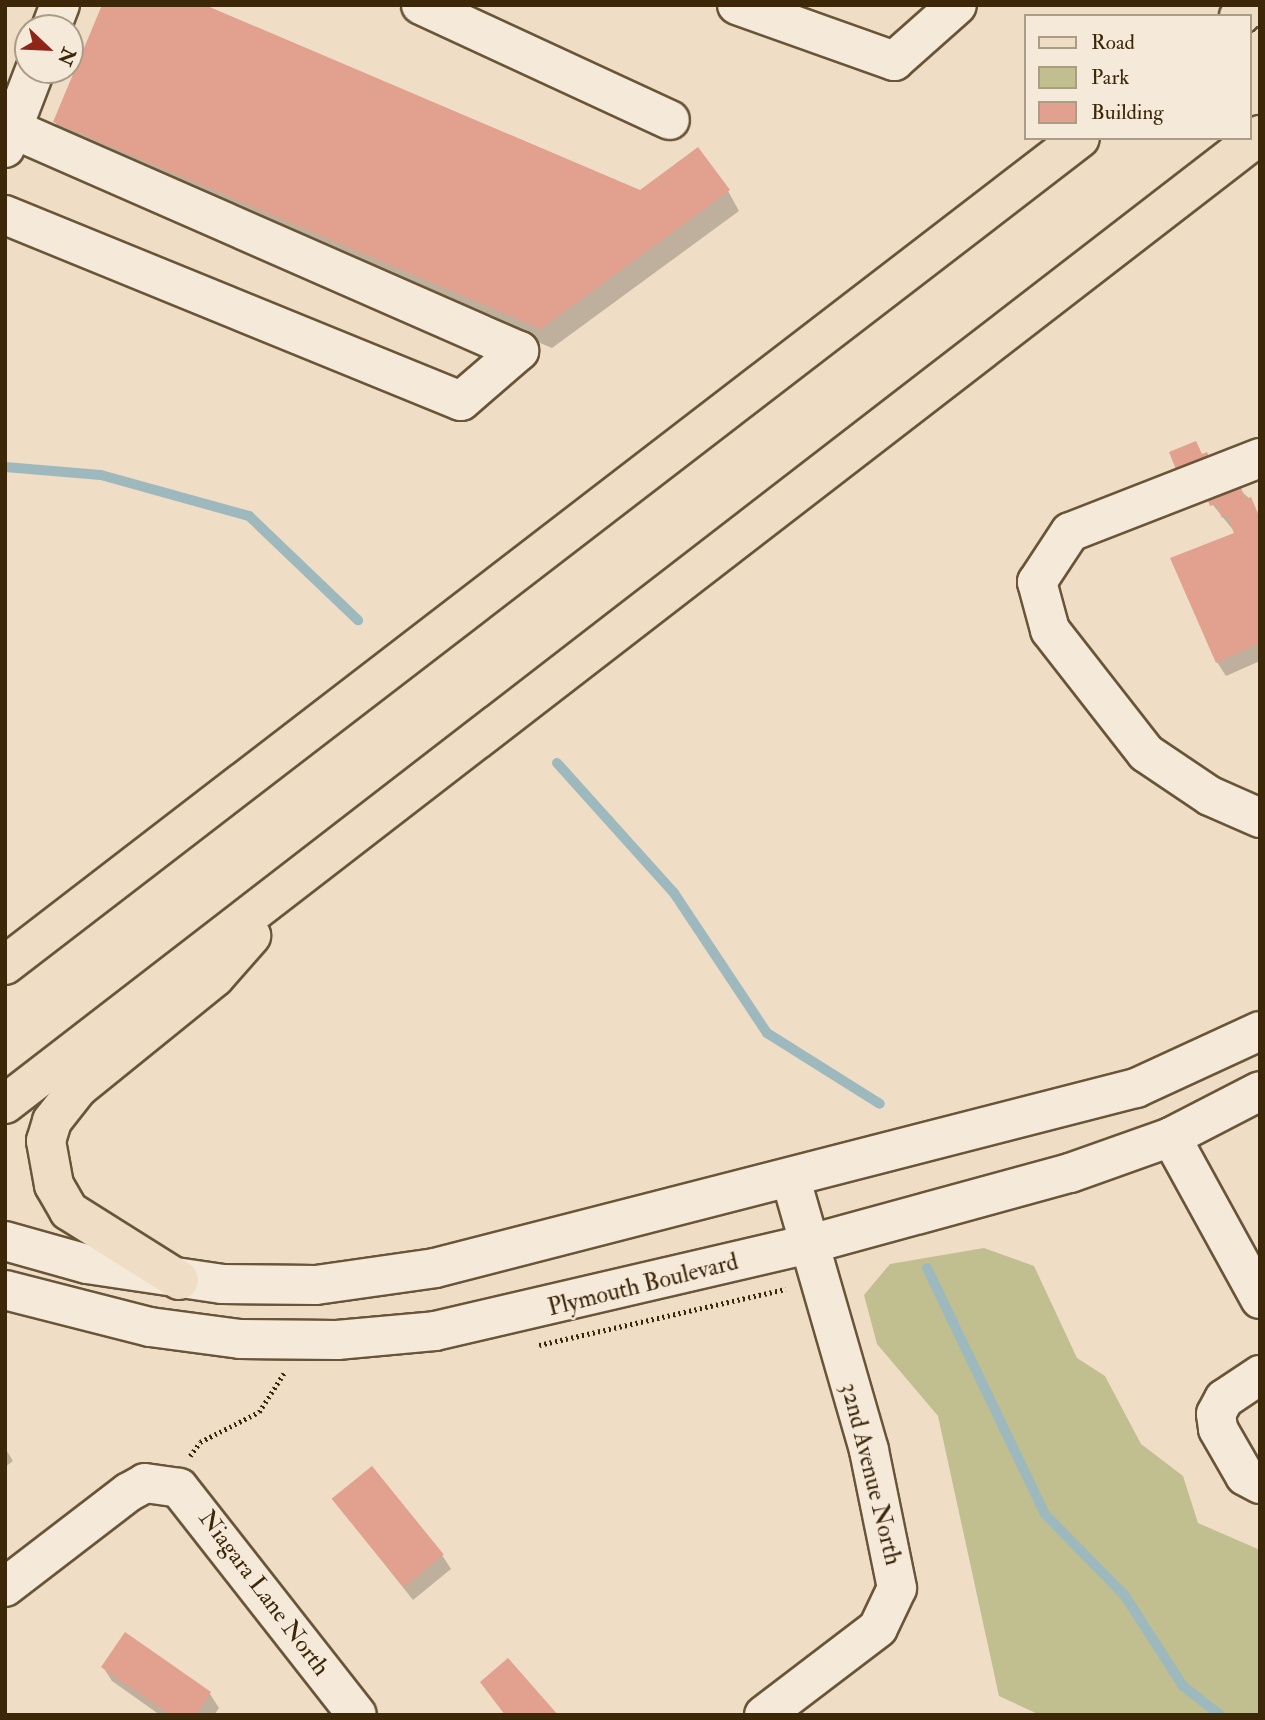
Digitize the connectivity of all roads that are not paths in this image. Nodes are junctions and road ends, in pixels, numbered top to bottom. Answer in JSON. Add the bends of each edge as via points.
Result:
{"nodes":[{"id":1,"x":421,"y":5,"type":"edge"},
{"id":2,"x":737,"y":5,"type":"edge"},
{"id":3,"x":957,"y":5,"type":"edge"},
{"id":4,"x":30,"y":84,"type":"edge"},
{"id":5,"x":670,"y":120,"type":"dead end"},
{"id":6,"x":1260,"y":135,"type":"edge"},
{"id":7,"x":9,"y":139,"type":"edge"},
{"id":8,"x":1077,"y":140,"type":"edge"},
{"id":9,"x":5,"y":215,"type":"edge"},
{"id":10,"x":1260,"y":458,"type":"edge"},
{"id":11,"x":1260,"y":818,"type":"edge"},
{"id":12,"x":305,"y":873,"type":"junction"},
{"id":13,"x":5,"y":965,"type":"edge"},
{"id":14,"x":1260,"y":1031,"type":"edge"},
{"id":15,"x":1260,"y":1091,"type":"edge"},
{"id":16,"x":5,"y":1104,"type":"edge"},
{"id":17,"x":1171,"y":1138,"type":"junction"},
{"id":18,"x":791,"y":1180,"type":"junction"},
{"id":19,"x":5,"y":1241,"type":"edge"},
{"id":20,"x":810,"y":1244,"type":"junction"},
{"id":21,"x":179,"y":1280,"type":"junction"},
{"id":22,"x":5,"y":1290,"type":"edge"},
{"id":23,"x":1260,"y":1299,"type":"edge"},
{"id":24,"x":1260,"y":1375,"type":"edge"},
{"id":25,"x":1260,"y":1484,"type":"edge"},
{"id":26,"x":5,"y":1587,"type":"edge"},
{"id":27,"x":357,"y":1715,"type":"edge"},
{"id":28,"x":764,"y":1715,"type":"edge"}],
"edges":[{"from":1,"to":5,"type":"street"},
{"from":2,"to":3,"type":"street","via":[[894,61]]},
{"from":4,"to":7,"type":"street"},
{"from":6,"to":12,"type":"main road"},
{"from":7,"to":9,"type":"street","via":[[519,351],[461,401]]},
{"from":8,"to":13,"type":"main road"},
{"from":10,"to":11,"type":"street","via":[[1070,531],[1037,582],[1050,630],[1146,752],[1210,796]]},
{"from":12,"to":16,"type":"main road"},
{"from":12,"to":21,"type":"main road","via":[[215,977],[79,1087],[52,1121],[47,1161],[69,1211]]},
{"from":14,"to":18,"type":"street","via":[[1136,1088]]},
{"from":15,"to":17,"type":"street","name":"Plymouth Boulevard"},
{"from":17,"to":20,"type":"street","name":"Plymouth Boulevard","via":[[1070,1173]]},
{"from":17,"to":23,"type":"street"},
{"from":18,"to":20,"type":"street","name":"32nd Avenue North"},
{"from":18,"to":21,"type":"street","via":[[435,1268],[316,1285]]},
{"from":19,"to":21,"type":"street"},
{"from":20,"to":22,"type":"street","name":"Plymouth Boulevard","via":[[484,1322],[337,1340],[240,1339],[161,1329]]},
{"from":20,"to":28,"type":"street","name":"32nd Avenue North","via":[[869,1450],[897,1588],[878,1628]]},
{"from":24,"to":25,"type":"street","via":[[1224,1399],[1216,1414],[1245,1476]]},
{"from":26,"to":27,"type":"street","name":"Niagara Lane North","via":[[129,1492],[145,1483],[171,1486]]}]}
